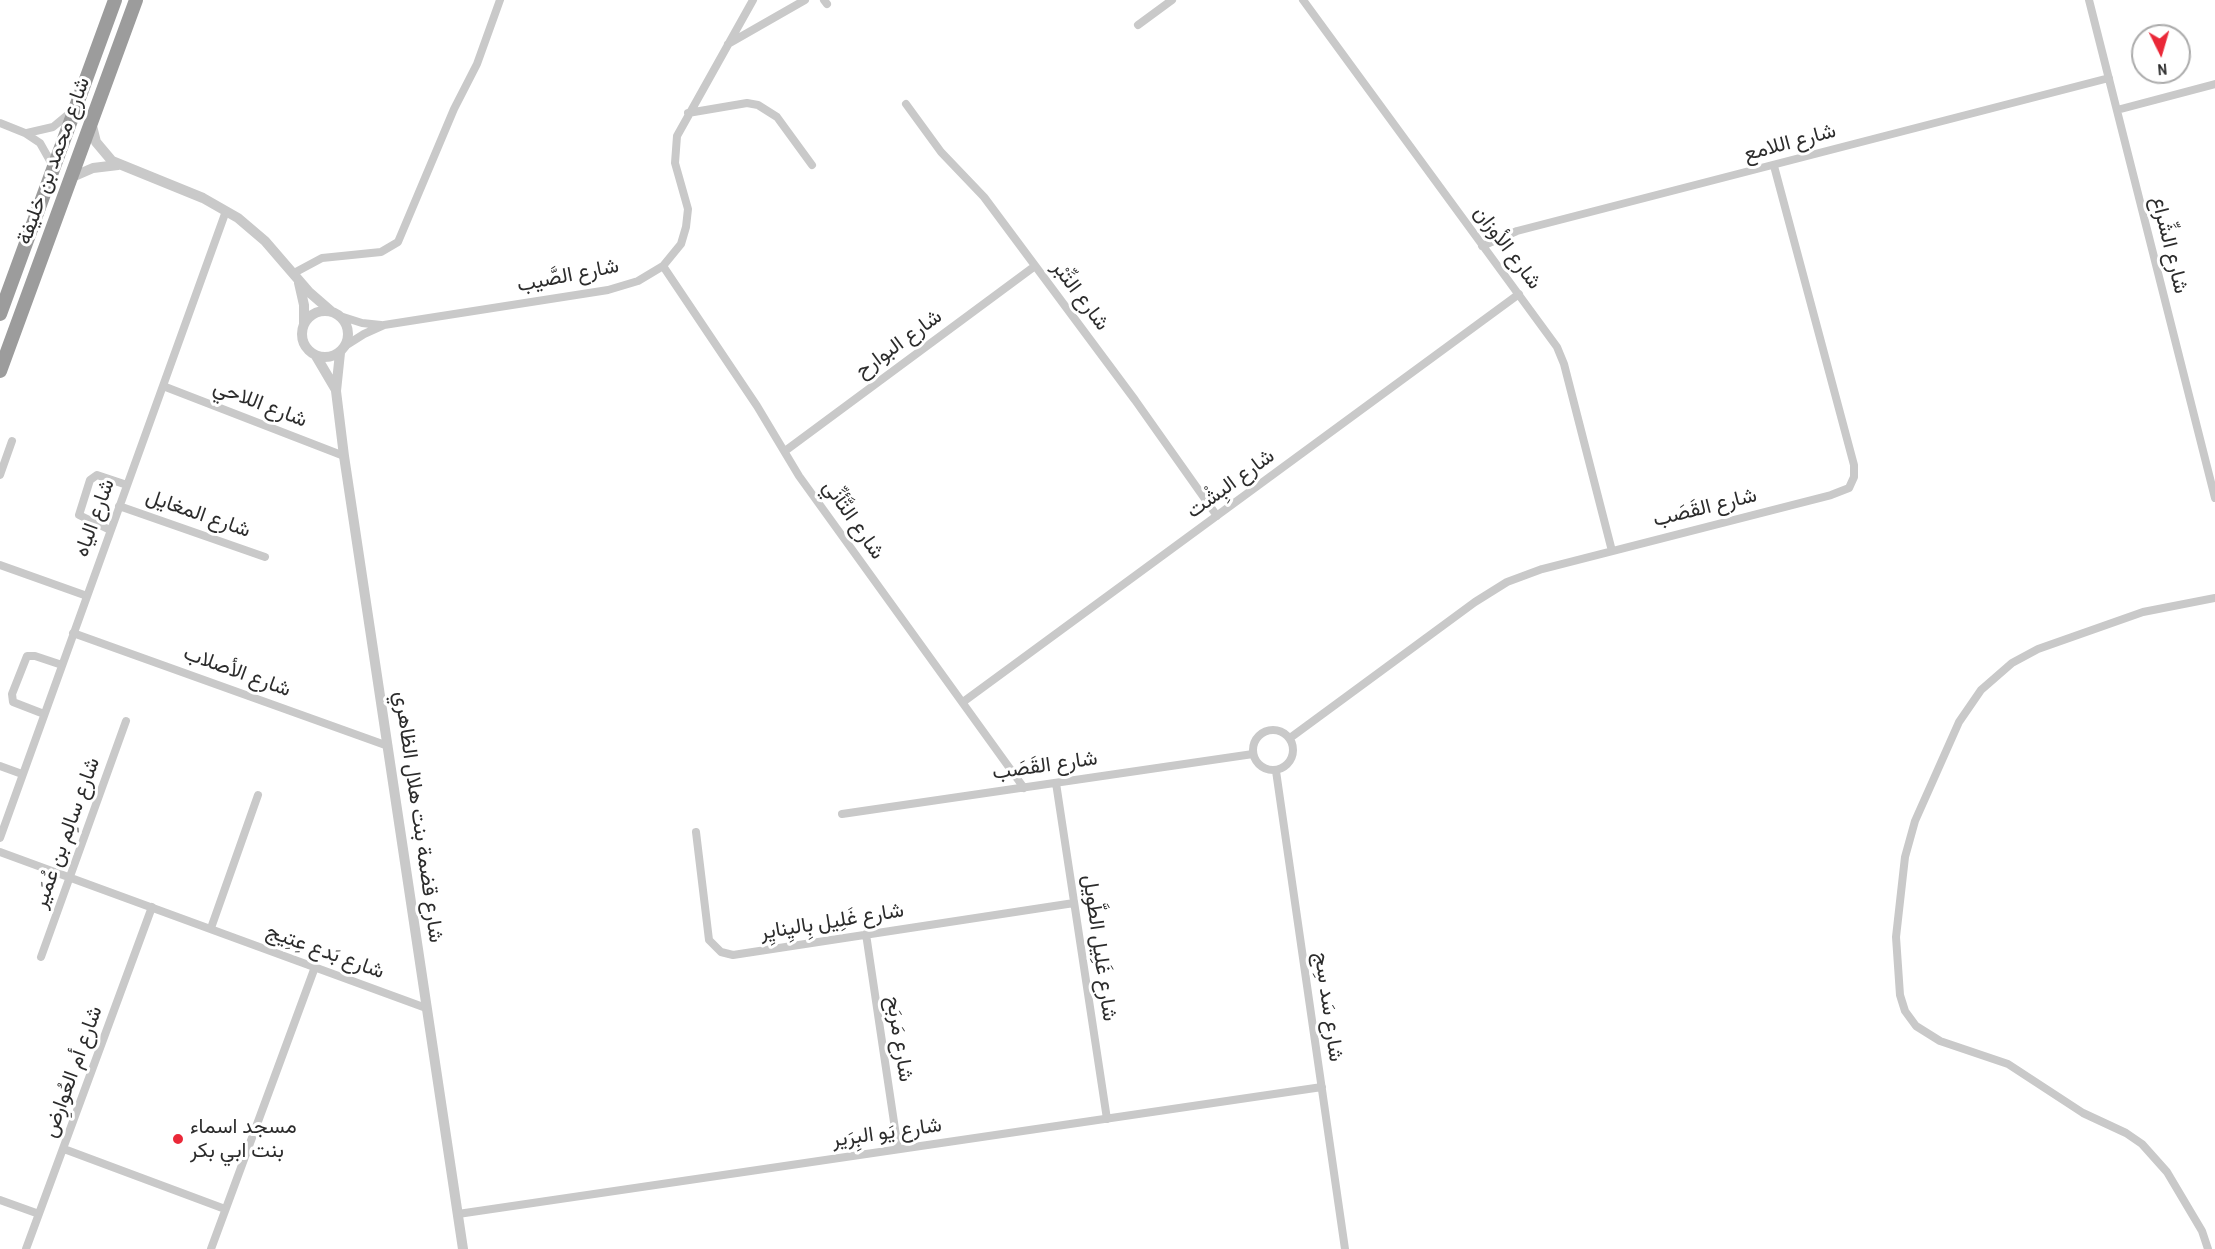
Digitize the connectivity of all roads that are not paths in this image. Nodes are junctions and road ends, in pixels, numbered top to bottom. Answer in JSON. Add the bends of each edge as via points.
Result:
{"nodes":[{"id":1,"x":115,"y":0,"type":"edge"},
{"id":2,"x":136,"y":0,"type":"edge"},
{"id":3,"x":500,"y":0,"type":"edge"},
{"id":4,"x":753,"y":0,"type":"edge"},
{"id":5,"x":806,"y":0,"type":"edge"},
{"id":6,"x":1172,"y":0,"type":"edge"},
{"id":7,"x":1303,"y":0,"type":"edge"},
{"id":8,"x":2089,"y":0,"type":"edge"},
{"id":9,"x":1138,"y":25,"type":"dead end"},
{"id":10,"x":727,"y":44,"type":"junction"},
{"id":11,"x":2109,"y":78,"type":"junction"},
{"id":12,"x":2215,"y":84,"type":"edge"},
{"id":13,"x":906,"y":104,"type":"dead end"},
{"id":14,"x":75,"y":107,"type":"junction"},
{"id":15,"x":2117,"y":110,"type":"junction"},
{"id":16,"x":688,"y":113,"type":"junction"},
{"id":17,"x":91,"y":118,"type":"junction"},
{"id":18,"x":0,"y":123,"type":"edge"},
{"id":19,"x":25,"y":133,"type":"junction"},
{"id":20,"x":119,"y":165,"type":"junction"},
{"id":21,"x":812,"y":165,"type":"dead end"},
{"id":22,"x":53,"y":166,"type":"junction"},
{"id":23,"x":1774,"y":166,"type":"junction"},
{"id":24,"x":70,"y":178,"type":"junction"},
{"id":25,"x":226,"y":211,"type":"junction"},
{"id":26,"x":1482,"y":246,"type":"junction"},
{"id":27,"x":663,"y":266,"type":"junction"},
{"id":28,"x":1035,"y":267,"type":"junction"},
{"id":29,"x":295,"y":275,"type":"junction"},
{"id":30,"x":1520,"y":294,"type":"junction"},
{"id":31,"x":0,"y":314,"type":"edge"},
{"id":32,"x":336,"y":314,"type":"junction"},
{"id":33,"x":304,"y":324,"type":"junction"},
{"id":34,"x":384,"y":325,"type":"junction"},
{"id":35,"x":343,"y":350,"type":"junction"},
{"id":36,"x":316,"y":356,"type":"junction"},
{"id":37,"x":0,"y":371,"type":"edge"},
{"id":38,"x":163,"y":387,"type":"junction"},
{"id":39,"x":336,"y":391,"type":"junction"},
{"id":40,"x":12,"y":441,"type":"dead end"},
{"id":41,"x":784,"y":451,"type":"junction"},
{"id":42,"x":344,"y":456,"type":"junction"},
{"id":43,"x":0,"y":475,"type":"edge"},
{"id":44,"x":127,"y":484,"type":"junction"},
{"id":45,"x":2215,"y":498,"type":"edge"},
{"id":46,"x":119,"y":506,"type":"junction"},
{"id":47,"x":1217,"y":516,"type":"junction"},
{"id":48,"x":110,"y":530,"type":"junction"},
{"id":49,"x":1612,"y":551,"type":"junction"},
{"id":50,"x":265,"y":557,"type":"dead end"},
{"id":51,"x":0,"y":565,"type":"edge"},
{"id":52,"x":87,"y":596,"type":"junction"},
{"id":53,"x":2215,"y":598,"type":"edge"},
{"id":54,"x":73,"y":633,"type":"junction"},
{"id":55,"x":62,"y":665,"type":"junction"},
{"id":56,"x":963,"y":702,"type":"junction"},
{"id":57,"x":44,"y":714,"type":"junction"},
{"id":58,"x":126,"y":721,"type":"dead end"},
{"id":59,"x":1290,"y":738,"type":"junction"},
{"id":60,"x":388,"y":746,"type":"junction"},
{"id":61,"x":1253,"y":754,"type":"junction"},
{"id":62,"x":0,"y":766,"type":"edge"},
{"id":63,"x":1276,"y":771,"type":"junction"},
{"id":64,"x":22,"y":774,"type":"junction"},
{"id":65,"x":1056,"y":783,"type":"junction"},
{"id":66,"x":1024,"y":788,"type":"junction"},
{"id":67,"x":258,"y":795,"type":"dead end"},
{"id":68,"x":842,"y":814,"type":"dead end"},
{"id":69,"x":696,"y":832,"type":"dead end"},
{"id":70,"x":0,"y":838,"type":"edge"},
{"id":71,"x":0,"y":852,"type":"edge"},
{"id":72,"x":70,"y":877,"type":"junction"},
{"id":73,"x":1074,"y":903,"type":"junction"},
{"id":74,"x":152,"y":908,"type":"junction"},
{"id":75,"x":211,"y":928,"type":"junction"},
{"id":76,"x":866,"y":934,"type":"junction"},
{"id":77,"x":41,"y":957,"type":"dead end"},
{"id":78,"x":315,"y":967,"type":"junction"},
{"id":79,"x":426,"y":1008,"type":"junction"},
{"id":80,"x":1322,"y":1088,"type":"junction"},
{"id":81,"x":1107,"y":1119,"type":"junction"},
{"id":82,"x":64,"y":1149,"type":"junction"},
{"id":83,"x":898,"y":1149,"type":"junction"},
{"id":84,"x":0,"y":1200,"type":"edge"},
{"id":85,"x":225,"y":1209,"type":"junction"},
{"id":86,"x":39,"y":1214,"type":"junction"},
{"id":87,"x":458,"y":1214,"type":"junction"},
{"id":88,"x":26,"y":1249,"type":"edge"},
{"id":89,"x":211,"y":1249,"type":"edge"},
{"id":90,"x":463,"y":1249,"type":"edge"},
{"id":91,"x":1345,"y":1249,"type":"edge"},
{"id":92,"x":2208,"y":1249,"type":"edge"}],
"edges":[{"from":1,"to":14,"type":"highway","name":"شارع محمد بن خليفة"},
{"from":2,"to":17,"type":"highway","name":"شارع محمد بن خليفة"},
{"from":3,"to":29,"type":"street","via":[[480,56],[398,242],[381,252],[322,258]]},
{"from":4,"to":10,"type":"street","name":"شارع الصَّيب"},
{"from":5,"to":10,"type":"street"},
{"from":6,"to":9,"type":"street"},
{"from":7,"to":26,"type":"street","name":"شارع الأوزان"},
{"from":8,"to":11,"type":"street","name":"شارع الشِّراع"},
{"from":10,"to":16,"type":"street","name":"شارع الصَّيب"},
{"from":11,"to":15,"type":"street","name":"شارع الشِّراع"},
{"from":11,"to":23,"type":"street","name":"شارع اللامع"},
{"from":12,"to":15,"type":"street"},
{"from":13,"to":28,"type":"street","name":"شارع التِّبْر","via":[[941,152],[984,197]]},
{"from":14,"to":19,"type":"street","via":[[54,127]]},
{"from":14,"to":22,"type":"highway","name":"شارع محمد بن خليفة"},
{"from":15,"to":45,"type":"street","name":"شارع الشِّراع"},
{"from":16,"to":21,"type":"street","via":[[747,103],[758,105],[777,117]]},
{"from":16,"to":27,"type":"street","name":"شارع الصَّيب","via":[[675,149],[688,209],[687,227],[681,244]]},
{"from":17,"to":20,"type":"street","via":[[96,142]]},
{"from":17,"to":24,"type":"highway","name":"شارع محمد بن خليفة"},
{"from":18,"to":19,"type":"street"},
{"from":19,"to":22,"type":"street","via":[[46,150]]},
{"from":20,"to":24,"type":"street","via":[[93,168]]},
{"from":20,"to":25,"type":"street"},
{"from":22,"to":31,"type":"highway","name":"شارع محمد بن خليفة"},
{"from":23,"to":26,"type":"street","name":"شارع اللامع","via":[[1517,231]]},
{"from":23,"to":49,"type":"street","name":"شارع القَصَب","via":[[1854,465],[1852,483],[1837,493]]},
{"from":24,"to":37,"type":"highway","name":"شارع محمد بن خليفة"},
{"from":25,"to":29,"type":"street","via":[[265,241]]},
{"from":25,"to":38,"type":"street","name":"شارع الياه"},
{"from":26,"to":30,"type":"street","name":"شارع الأوزان"},
{"from":27,"to":34,"type":"street","name":"شارع الصَّيب","via":[[638,281],[608,290]]},
{"from":27,"to":41,"type":"street","name":"شارع التَّأنِّي"},
{"from":28,"to":41,"type":"street","name":"شارع البوارح"},
{"from":28,"to":47,"type":"street","name":"شارع التِّبْر"},
{"from":29,"to":32,"type":"street"},
{"from":29,"to":33,"type":"street","via":[[304,305]]},
{"from":30,"to":47,"type":"street","name":"شارع البِشْت"},
{"from":30,"to":49,"type":"street","name":"شارع الأوزان","via":[[1548,332],[1564,364]]},
{"from":32,"to":33,"type":"street","via":[[315,313]]},
{"from":32,"to":34,"type":"street","name":"شارع الصَّيب"},
{"from":32,"to":35,"type":"street","via":[[349,334]]},
{"from":33,"to":36,"type":"street","via":[[303,343]]},
{"from":34,"to":35,"type":"street","name":"شارع الصَّيب"},
{"from":35,"to":36,"type":"street","via":[[324,358]]},
{"from":35,"to":39,"type":"street","name":"شارع قضمة بنت هلال الظاهري"},
{"from":36,"to":39,"type":"street","name":"شارع قضمة بنت هلال الظاهري"},
{"from":38,"to":42,"type":"street","name":"شارع اللاحي"},
{"from":38,"to":44,"type":"street","name":"شارع الياه"},
{"from":39,"to":42,"type":"street","name":"شارع قضمة بنت هلال الظاهري"},
{"from":40,"to":43,"type":"street"},
{"from":41,"to":56,"type":"street","name":"شارع التَّأنِّي"},
{"from":42,"to":60,"type":"street","name":"شارع قضمة بنت هلال الظاهري"},
{"from":44,"to":46,"type":"street","name":"شارع الياه"},
{"from":44,"to":48,"type":"street","via":[[97,475],[90,480],[79,515]]},
{"from":46,"to":48,"type":"street","name":"شارع الياه"},
{"from":46,"to":50,"type":"street","name":"شارع المغايل"},
{"from":47,"to":56,"type":"street","name":"شارع البِشْت"},
{"from":48,"to":52,"type":"street","name":"شارع الياه"},
{"from":49,"to":59,"type":"street","name":"شارع القَصَب","via":[[1542,569],[1491,592]]},
{"from":51,"to":52,"type":"street"},
{"from":52,"to":54,"type":"street","name":"شارع الياه"},
{"from":53,"to":92,"type":"street","via":[[2142,612],[2038,649],[2012,663],[1982,690],[1959,722],[1915,820],[1905,857],[1896,937],[1900,995],[1916,1026],[1940,1041],[2008,1064],[2083,1113],[2142,1144],[2167,1172],[2202,1231]]},
{"from":54,"to":55,"type":"street","name":"شارع الياه"},
{"from":54,"to":60,"type":"street","name":"شارع الأصلاب"},
{"from":55,"to":57,"type":"street","name":"شارع الياه"},
{"from":55,"to":57,"type":"street","via":[[27,656],[12,694],[13,702]]},
{"from":56,"to":66,"type":"street","name":"شارع التَّأنِّي"},
{"from":57,"to":64,"type":"street","name":"شارع الياه"},
{"from":58,"to":72,"type":"street","name":"شارع سالِم بن عُمَير"},
{"from":59,"to":61,"type":"street","via":[[1280,731],[1268,730],[1254,742]]},
{"from":59,"to":63,"type":"street","via":[[1292,758]]},
{"from":60,"to":79,"type":"street","name":"شارع قضمة بنت هلال الظاهري"},
{"from":61,"to":63,"type":"street","via":[[1264,768]]},
{"from":61,"to":65,"type":"street","name":"شارع القَصَب"},
{"from":62,"to":64,"type":"street"},
{"from":63,"to":80,"type":"street","name":"شارع سَد سِج"},
{"from":64,"to":70,"type":"street","name":"شارع الياه"},
{"from":65,"to":66,"type":"street","name":"شارع القَصَب"},
{"from":65,"to":73,"type":"street","name":"شارع غَلِيل الطَّويل"},
{"from":66,"to":68,"type":"street","name":"شارع القَصَب"},
{"from":67,"to":75,"type":"street"},
{"from":69,"to":76,"type":"street","name":"شارع غَلِيل بِاليِنايِر","via":[[706,931],[713,947],[721,952],[743,955]]},
{"from":71,"to":72,"type":"street","name":"شارع بَدع عِتِيج"},
{"from":72,"to":74,"type":"street","name":"شارع بَدع عِتِيج"},
{"from":72,"to":77,"type":"street","name":"شارع سالِم بن عُمَير"},
{"from":73,"to":76,"type":"street","name":"شارع غَلِيل بِاليِنايِر"},
{"from":73,"to":81,"type":"street","name":"شارع غَلِيل الطَّويل"},
{"from":74,"to":75,"type":"street","name":"شارع بَدع عِتِيج"},
{"from":74,"to":82,"type":"street","name":"شارع أم العُوارِض"},
{"from":75,"to":78,"type":"street","name":"شارع بَدع عِتِيج"},
{"from":76,"to":83,"type":"street","name":"شارع مَربَح"},
{"from":78,"to":79,"type":"street","name":"شارع بَدع عِتِيج"},
{"from":78,"to":85,"type":"street"},
{"from":79,"to":87,"type":"street","name":"شارع قضمة بنت هلال الظاهري"},
{"from":80,"to":81,"type":"street","name":"شارع يَو البِرَير"},
{"from":80,"to":91,"type":"street","name":"شارع سَد سِج"},
{"from":81,"to":83,"type":"street","name":"شارع يَو البِرَير"},
{"from":82,"to":85,"type":"street"},
{"from":82,"to":86,"type":"street","name":"شارع أم العُوارِض"},
{"from":83,"to":87,"type":"street","name":"شارع يَو البِرَير"},
{"from":84,"to":86,"type":"street"},
{"from":85,"to":89,"type":"street"},
{"from":86,"to":88,"type":"street","name":"شارع أم العُوارِض"},
{"from":87,"to":90,"type":"street","name":"شارع قضمة بنت هلال الظاهري"}]}
